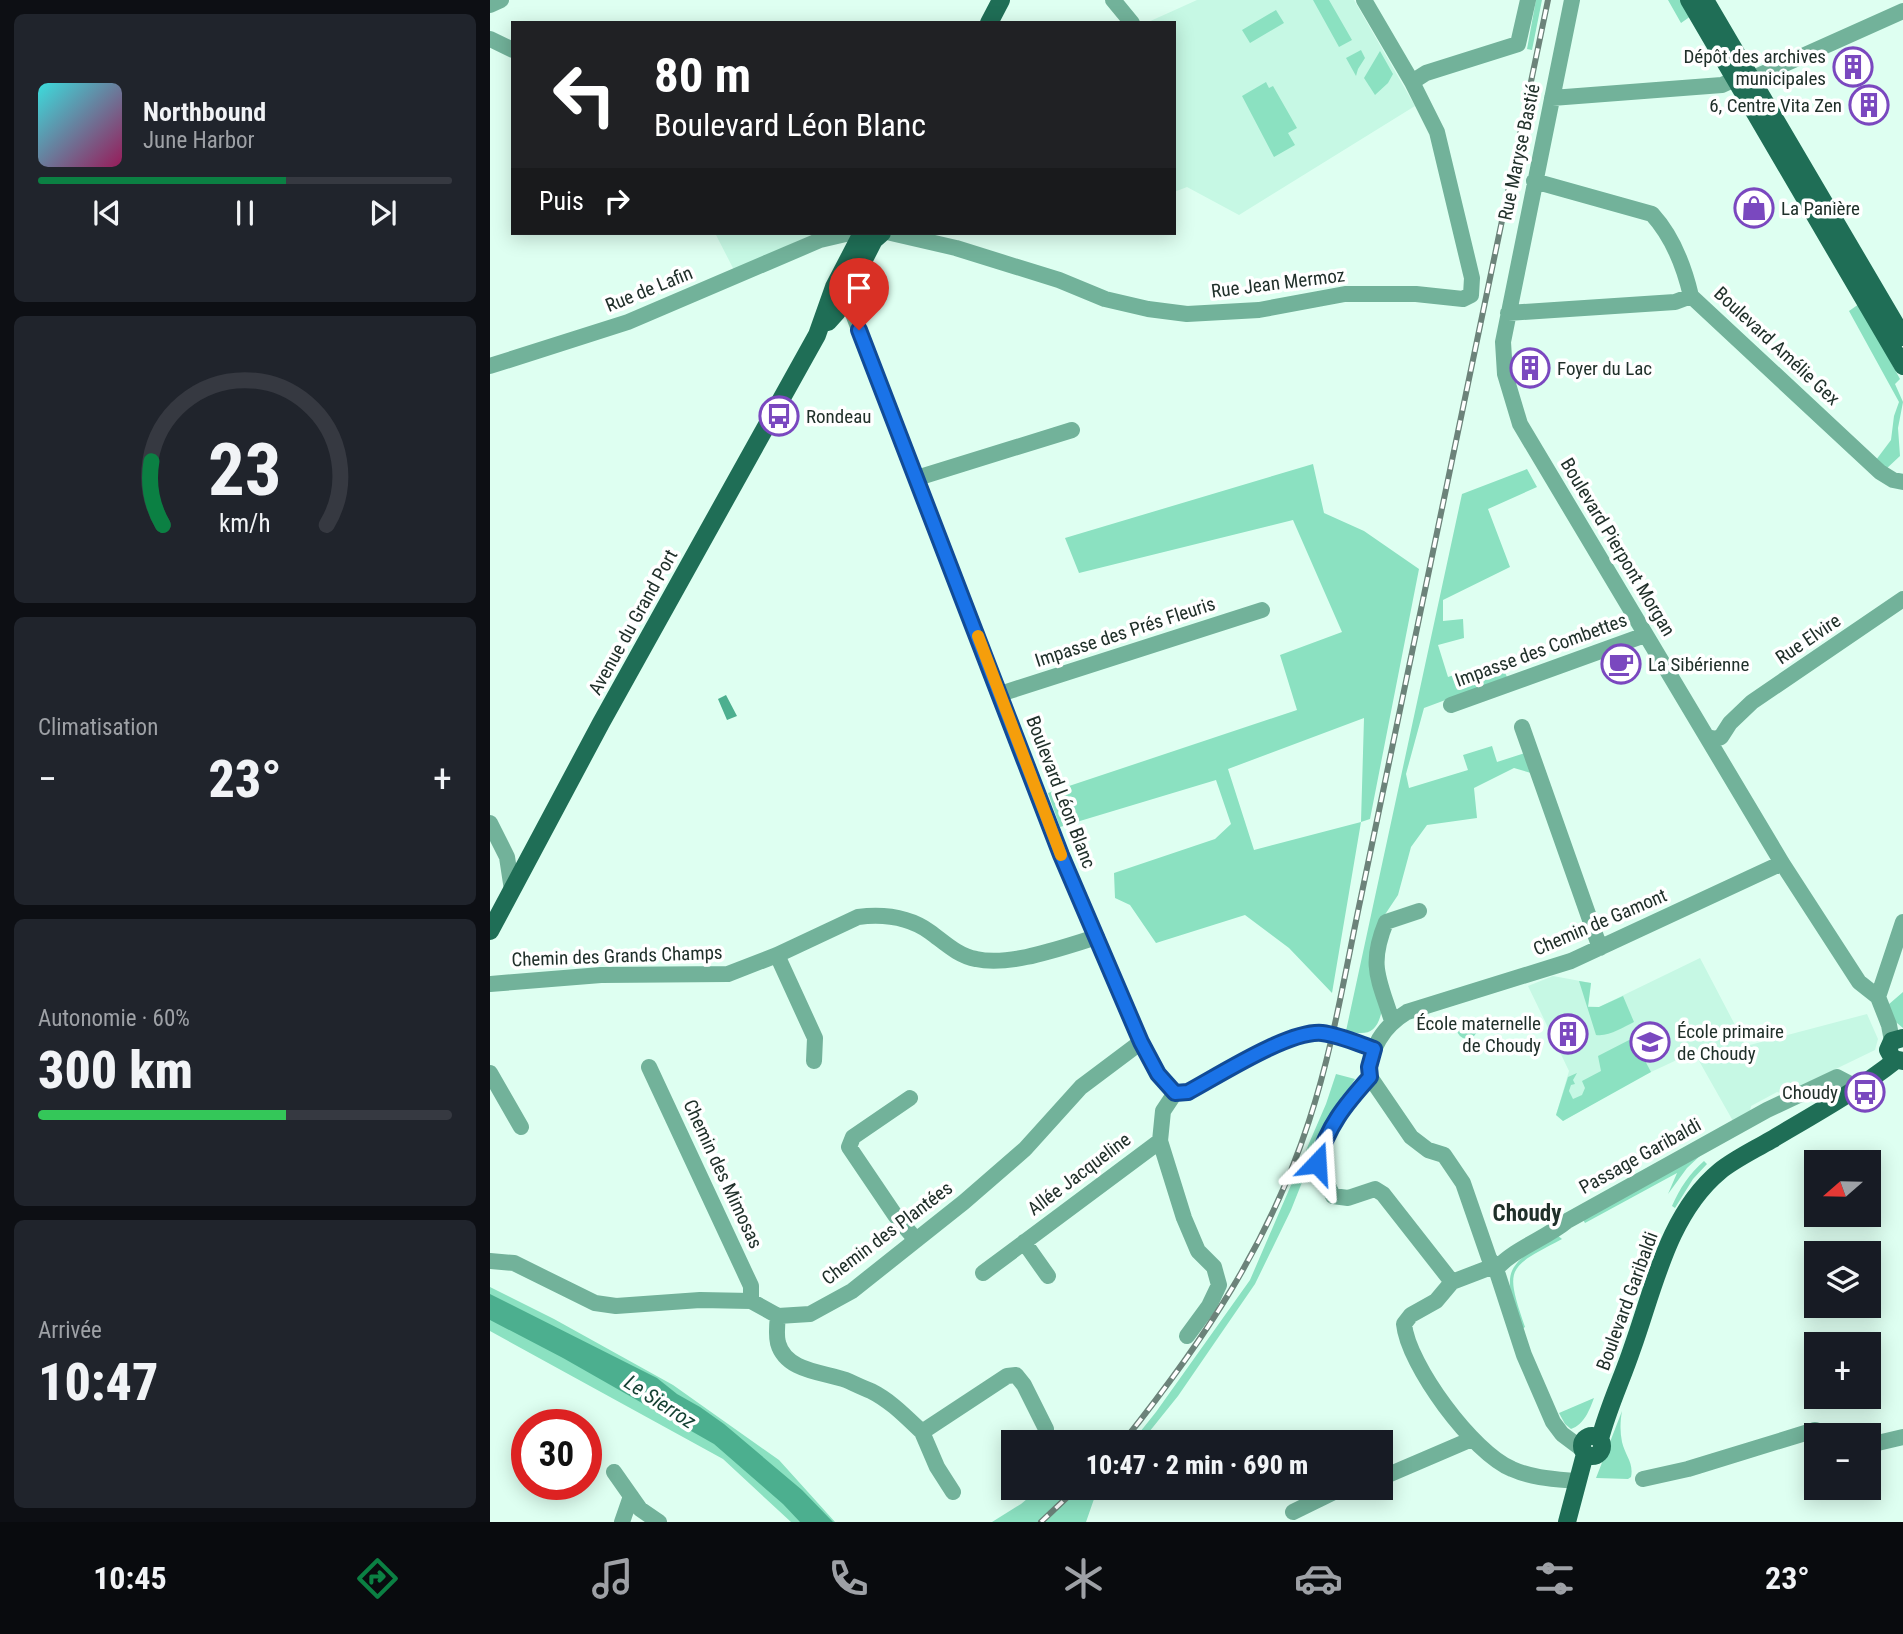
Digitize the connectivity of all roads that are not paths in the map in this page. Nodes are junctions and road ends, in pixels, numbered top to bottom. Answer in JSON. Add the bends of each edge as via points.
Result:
{"nodes":[{"id":1,"x":501,"y":0,"type":"edge"},
{"id":2,"x":1001,"y":0,"type":"edge"},
{"id":3,"x":1113,"y":0,"type":"edge"},
{"id":4,"x":1364,"y":0,"type":"edge"},
{"id":5,"x":1528,"y":0,"type":"edge"},
{"id":6,"x":1572,"y":0,"type":"edge"},
{"id":7,"x":1689,"y":0,"type":"edge"},
{"id":8,"x":1705,"y":0,"type":"edge"},
{"id":9,"x":490,"y":5,"type":"edge"},
{"id":10,"x":1903,"y":11,"type":"edge"},
{"id":11,"x":990,"y":21,"type":"edge"},
{"id":12,"x":1130,"y":21,"type":"edge"},
{"id":13,"x":490,"y":39,"type":"edge"},
{"id":14,"x":511,"y":49,"type":"edge"},
{"id":15,"x":1743,"y":79,"type":"junction"},
{"id":16,"x":1412,"y":82,"type":"junction"},
{"id":17,"x":1552,"y":98,"type":"junction"},
{"id":18,"x":1534,"y":181,"type":"junction"},
{"id":19,"x":866,"y":235,"type":"edge"},
{"id":20,"x":898,"y":235,"type":"edge"},
{"id":21,"x":838,"y":294,"type":"junction"},
{"id":22,"x":1691,"y":296,"type":"junction"},
{"id":23,"x":1508,"y":313,"type":"junction"},
{"id":24,"x":1903,"y":337,"type":"edge"},
{"id":25,"x":490,"y":366,"type":"edge"},
{"id":26,"x":1903,"y":366,"type":"edge"},
{"id":27,"x":1073,"y":430,"type":"dead end"},
{"id":28,"x":917,"y":478,"type":"junction"},
{"id":29,"x":1903,"y":482,"type":"edge"},
{"id":30,"x":1903,"y":599,"type":"edge"},
{"id":31,"x":1262,"y":610,"type":"dead end"},
{"id":32,"x":1645,"y":635,"type":"junction"},
{"id":33,"x":1000,"y":694,"type":"junction"},
{"id":34,"x":1451,"y":705,"type":"dead end"},
{"id":35,"x":1522,"y":727,"type":"dead end"},
{"id":36,"x":1707,"y":737,"type":"junction"},
{"id":37,"x":490,"y":823,"type":"edge"},
{"id":38,"x":1782,"y":863,"type":"junction"},
{"id":39,"x":512,"y":890,"type":"junction"},
{"id":40,"x":1419,"y":911,"type":"dead end"},
{"id":41,"x":1903,"y":922,"type":"edge"},
{"id":42,"x":490,"y":931,"type":"edge"},
{"id":43,"x":1097,"y":937,"type":"junction"},
{"id":44,"x":1600,"y":948,"type":"junction"},
{"id":45,"x":777,"y":955,"type":"junction"},
{"id":46,"x":490,"y":984,"type":"edge"},
{"id":47,"x":1879,"y":993,"type":"junction"},
{"id":48,"x":1392,"y":1021,"type":"junction"},
{"id":49,"x":1141,"y":1042,"type":"junction"},
{"id":50,"x":1896,"y":1046,"type":"edge"},
{"id":51,"x":1374,"y":1049,"type":"junction"},
{"id":52,"x":814,"y":1060,"type":"dead end"},
{"id":53,"x":649,"y":1067,"type":"dead end"},
{"id":54,"x":490,"y":1073,"type":"edge"},
{"id":55,"x":1370,"y":1077,"type":"junction"},
{"id":56,"x":1858,"y":1088,"type":"junction"},
{"id":57,"x":1175,"y":1093,"type":"junction"},
{"id":58,"x":910,"y":1098,"type":"dead end"},
{"id":59,"x":1829,"y":1106,"type":"junction"},
{"id":60,"x":521,"y":1127,"type":"dead end"},
{"id":61,"x":1160,"y":1141,"type":"junction"},
{"id":62,"x":916,"y":1240,"type":"junction"},
{"id":63,"x":1024,"y":1242,"type":"junction"},
{"id":64,"x":490,"y":1261,"type":"edge"},
{"id":65,"x":1496,"y":1269,"type":"junction"},
{"id":66,"x":983,"y":1273,"type":"dead end"},
{"id":67,"x":1048,"y":1276,"type":"dead end"},
{"id":68,"x":1452,"y":1282,"type":"junction"},
{"id":69,"x":751,"y":1301,"type":"junction"},
{"id":70,"x":778,"y":1316,"type":"junction"},
{"id":71,"x":1187,"y":1336,"type":"dead end"},
{"id":72,"x":1046,"y":1429,"type":"dead end"},
{"id":73,"x":922,"y":1432,"type":"junction"},
{"id":74,"x":1804,"y":1433,"type":"edge"},
{"id":75,"x":1903,"y":1437,"type":"edge"},
{"id":76,"x":1472,"y":1439,"type":"junction"},
{"id":77,"x":1881,"y":1442,"type":"edge"},
{"id":78,"x":1590,"y":1445,"type":"junction"},
{"id":79,"x":614,"y":1472,"type":"dead end"},
{"id":80,"x":1393,"y":1473,"type":"edge"},
{"id":81,"x":1643,"y":1479,"type":"dead end"},
{"id":82,"x":1576,"y":1481,"type":"junction"},
{"id":83,"x":953,"y":1492,"type":"dead end"},
{"id":84,"x":631,"y":1496,"type":"junction"},
{"id":85,"x":1318,"y":1500,"type":"edge"},
{"id":86,"x":1293,"y":1512,"type":"dead end"},
{"id":87,"x":1572,"y":1519,"type":"edge"},
{"id":88,"x":622,"y":1522,"type":"edge"},
{"id":89,"x":659,"y":1522,"type":"edge"}],
"edges":[{"from":1,"to":9,"type":"street"},
{"from":2,"to":11,"type":"main road"},
{"from":3,"to":12,"type":"street"},
{"from":4,"to":16,"type":"street"},
{"from":5,"to":16,"type":"street","via":[[1518,44],[1426,73]]},
{"from":6,"to":17,"type":"street","name":"Rue Maryse Bastié"},
{"from":7,"to":15,"type":"main road"},
{"from":8,"to":15,"type":"main road"},
{"from":10,"to":15,"type":"street"},
{"from":13,"to":14,"type":"street"},
{"from":15,"to":17,"type":"street","via":[[1722,85]]},
{"from":15,"to":24,"type":"main road"},
{"from":15,"to":26,"type":"main road"},
{"from":16,"to":20,"type":"street","name":"Rue Jean Mermoz","via":[[1437,132],[1472,278],[1471,295],[1463,299],[1345,294],[1259,310],[1187,314],[1105,299],[1059,280]]},
{"from":17,"to":18,"type":"street","name":"Rue Maryse Bastié"},
{"from":18,"to":22,"type":"street","name":"Boulevard Amélie Gex","via":[[1652,214],[1684,267]]},
{"from":18,"to":23,"type":"street","name":"Rue Maryse Bastié"},
{"from":19,"to":21,"type":"main road","name":"Avenue du Grand Port"},
{"from":19,"to":25,"type":"street","name":"Rue de Lafin","via":[[820,240],[628,322]]},
{"from":21,"to":28,"type":"street","name":"Boulevard Léon Blanc","via":[[850,306]]},
{"from":21,"to":39,"type":"main road","name":"Avenue du Grand Port"},
{"from":22,"to":23,"type":"street","via":[[1675,302]]},
{"from":22,"to":29,"type":"street","name":"Boulevard Amélie Gex","via":[[1880,472]]},
{"from":23,"to":32,"type":"street","name":"Boulevard Pierpont Morgan","via":[[1503,342],[1505,374],[1520,424]]},
{"from":27,"to":28,"type":"street"},
{"from":28,"to":33,"type":"street","name":"Boulevard Léon Blanc"},
{"from":30,"to":36,"type":"street","name":"Rue Elvire","via":[[1752,702],[1721,737]]},
{"from":31,"to":33,"type":"street","name":"Impasse des Prés Fleuris"},
{"from":32,"to":34,"type":"street","name":"Impasse des Combettes"},
{"from":32,"to":36,"type":"street","name":"Boulevard Pierpont Morgan"},
{"from":33,"to":43,"type":"street","name":"Boulevard Léon Blanc"},
{"from":35,"to":44,"type":"street"},
{"from":36,"to":38,"type":"street","name":"Boulevard Pierpont Morgan"},
{"from":37,"to":39,"type":"street","via":[[507,857]]},
{"from":38,"to":44,"type":"street","name":"Chemin de Gamont"},
{"from":38,"to":47,"type":"street","name":"Boulevard Pierpont Morgan","via":[[1859,982]]},
{"from":39,"to":42,"type":"main road","name":"Avenue du Grand Port"},
{"from":40,"to":48,"type":"street","via":[[1386,922],[1377,944],[1375,968]]},
{"from":41,"to":47,"type":"street"},
{"from":43,"to":45,"type":"street","name":"Chemin des Grands Champs","via":[[1024,956],[977,960],[913,922],[871,915]]},
{"from":43,"to":49,"type":"street","name":"Boulevard Léon Blanc"},
{"from":44,"to":48,"type":"street","name":"Chemin de Gamont"},
{"from":45,"to":46,"type":"street","name":"Chemin des Grands Champs","via":[[727,975],[601,975]]},
{"from":45,"to":52,"type":"street","via":[[815,1038]]},
{"from":47,"to":50,"type":"street"},
{"from":48,"to":51,"type":"street"},
{"from":49,"to":57,"type":"street","name":"Boulevard Léon Blanc","via":[[1158,1074]]},
{"from":49,"to":62,"type":"street","name":"Chemin des Plantées","via":[[1082,1087],[1026,1149]]},
{"from":50,"to":56,"type":"main road","name":"Boulevard Garibaldi","via":[[1881,1070]]},
{"from":50,"to":59,"type":"main road","name":"Boulevard Garibaldi","via":[[1875,1077]]},
{"from":51,"to":55,"type":"street"},
{"from":51,"to":57,"type":"street","via":[[1320,1033],[1303,1035],[1188,1092]]},
{"from":53,"to":69,"type":"street","name":"Chemin des Mimosas","via":[[751,1286]]},
{"from":54,"to":60,"type":"street"},
{"from":55,"to":65,"type":"street","via":[[1411,1138],[1444,1155],[1463,1183]]},
{"from":55,"to":68,"type":"street","via":[[1339,1112],[1317,1163],[1333,1196],[1348,1198],[1375,1188],[1383,1194]]},
{"from":56,"to":59,"type":"main road","name":"Boulevard Garibaldi"},
{"from":56,"to":65,"type":"street","name":"Passage Garibaldi","via":[[1837,1077],[1768,1110],[1567,1221]]},
{"from":57,"to":61,"type":"street","via":[[1163,1111]]},
{"from":58,"to":62,"type":"street","via":[[853,1137],[849,1147]]},
{"from":59,"to":78,"type":"main road","name":"Boulevard Garibaldi","via":[[1722,1169],[1687,1209],[1671,1236],[1623,1376]]},
{"from":61,"to":63,"type":"street","name":"Allée Jacqueline"},
{"from":61,"to":71,"type":"street","via":[[1184,1218],[1198,1251],[1214,1267],[1219,1285]]},
{"from":62,"to":70,"type":"street","name":"Chemin des Plantées","via":[[841,1297],[810,1314]]},
{"from":63,"to":66,"type":"street","name":"Allée Jacqueline"},
{"from":63,"to":67,"type":"street","name":"Allée Jacqueline"},
{"from":64,"to":69,"type":"street","via":[[514,1263],[595,1303],[616,1307]]},
{"from":65,"to":68,"type":"street"},
{"from":65,"to":78,"type":"street","via":[[1524,1355],[1553,1422],[1565,1434]]},
{"from":68,"to":76,"type":"street","via":[[1436,1301],[1411,1315],[1404,1324],[1405,1332],[1434,1391]]},
{"from":69,"to":70,"type":"street"},
{"from":70,"to":73,"type":"street","via":[[778,1343],[793,1363],[873,1392]]},
{"from":72,"to":73,"type":"street","via":[[1016,1375],[1007,1376]]},
{"from":73,"to":83,"type":"street"},
{"from":74,"to":81,"type":"street"},
{"from":75,"to":77,"type":"street"},
{"from":76,"to":80,"type":"street"},
{"from":76,"to":82,"type":"street","via":[[1509,1468]]},
{"from":78,"to":82,"type":"main road","name":"Boulevard Garibaldi"},
{"from":78,"to":87,"type":"main road","name":"Boulevard Garibaldi"},
{"from":79,"to":84,"type":"street"},
{"from":82,"to":87,"type":"main road","name":"Boulevard Garibaldi"},
{"from":84,"to":88,"type":"street"},
{"from":84,"to":89,"type":"street"},
{"from":85,"to":86,"type":"street"}]}
